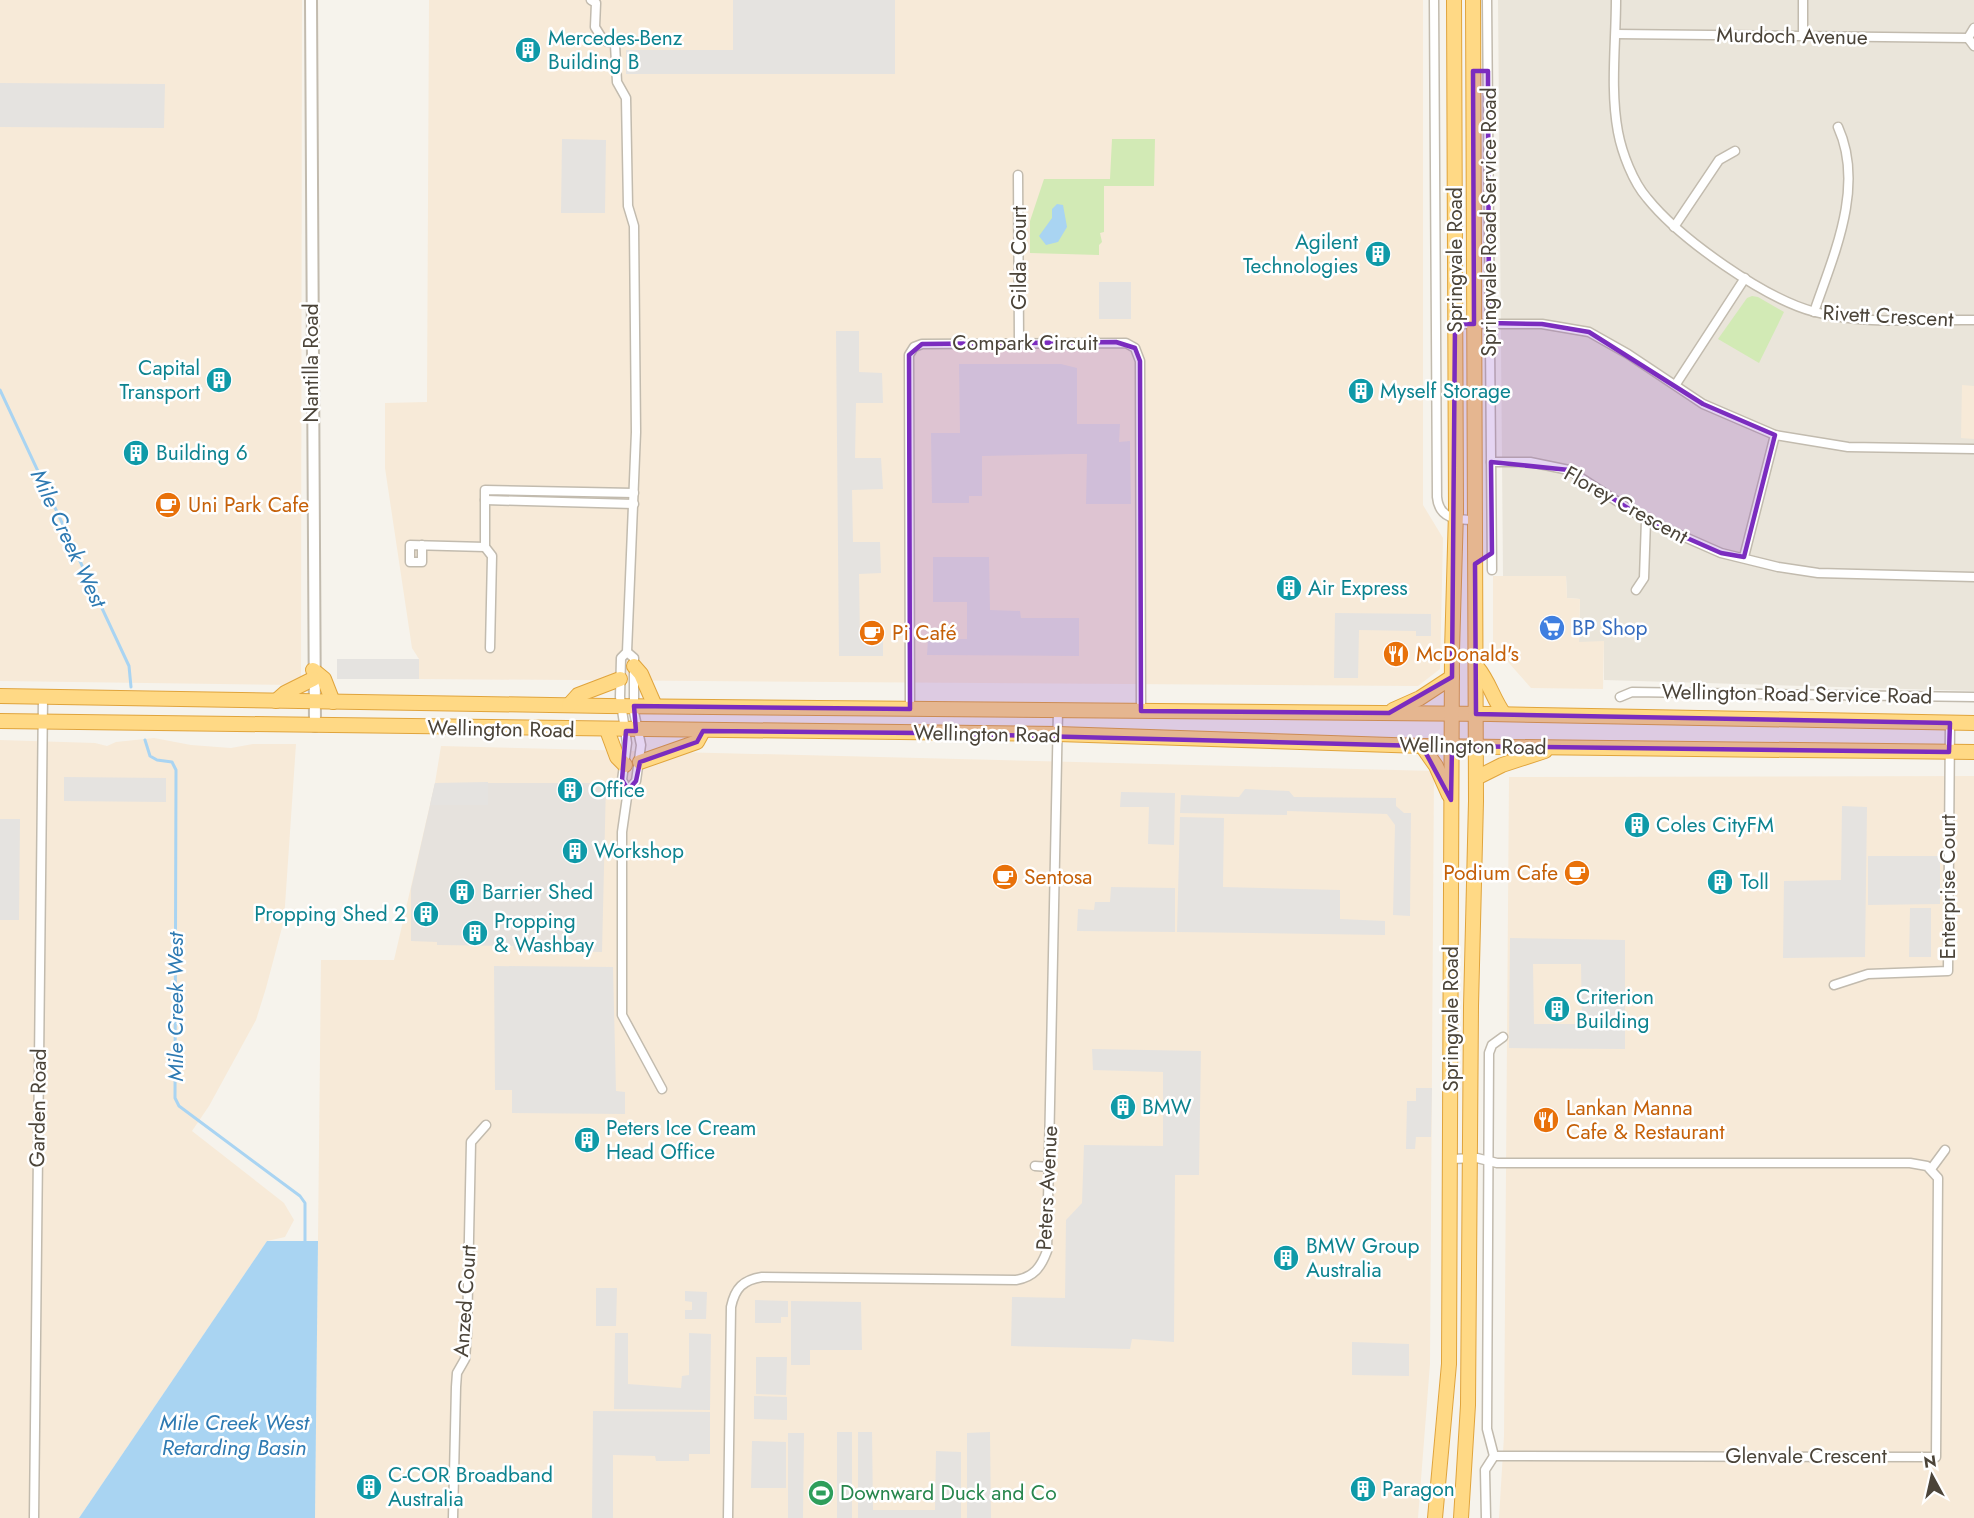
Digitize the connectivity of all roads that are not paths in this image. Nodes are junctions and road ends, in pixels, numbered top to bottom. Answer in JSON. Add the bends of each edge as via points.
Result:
{"nodes":[{"id":1,"x":310,"y":0,"type":"edge"},
{"id":2,"x":591,"y":0,"type":"edge"},
{"id":3,"x":1434,"y":0,"type":"edge"},
{"id":4,"x":1454,"y":0,"type":"edge"},
{"id":5,"x":1473,"y":0,"type":"edge"},
{"id":6,"x":1487,"y":0,"type":"edge"},
{"id":7,"x":1616,"y":0,"type":"edge"},
{"id":8,"x":1803,"y":0,"type":"edge"},
{"id":9,"x":1974,"y":28,"type":"edge"},
{"id":10,"x":1616,"y":34,"type":"junction"},
{"id":11,"x":1803,"y":36,"type":"junction"},
{"id":12,"x":1968,"y":38,"type":"junction"},
{"id":13,"x":1974,"y":46,"type":"edge"},
{"id":14,"x":1473,"y":71,"type":"junction"},
{"id":15,"x":1488,"y":71,"type":"junction"},
{"id":16,"x":1838,"y":127,"type":"dead end"},
{"id":17,"x":1735,"y":151,"type":"dead end"},
{"id":18,"x":1018,"y":175,"type":"dead end"},
{"id":19,"x":1674,"y":227,"type":"junction"},
{"id":20,"x":1745,"y":278,"type":"junction"},
{"id":21,"x":1814,"y":312,"type":"junction"},
{"id":22,"x":1974,"y":320,"type":"edge"},
{"id":23,"x":1489,"y":323,"type":"junction"},
{"id":24,"x":1455,"y":324,"type":"junction"},
{"id":25,"x":1474,"y":324,"type":"junction"},
{"id":26,"x":1019,"y":342,"type":"junction"},
{"id":27,"x":1676,"y":384,"type":"junction"},
{"id":28,"x":1774,"y":435,"type":"junction"},
{"id":29,"x":1974,"y":449,"type":"edge"},
{"id":30,"x":1491,"y":462,"type":"junction"},
{"id":31,"x":634,"y":493,"type":"junction"},
{"id":32,"x":485,"y":500,"type":"junction"},
{"id":33,"x":634,"y":504,"type":"junction"},
{"id":34,"x":1456,"y":520,"type":"junction"},
{"id":35,"x":1475,"y":520,"type":"junction"},
{"id":36,"x":1646,"y":520,"type":"junction"},
{"id":37,"x":422,"y":545,"type":"dead end"},
{"id":38,"x":485,"y":547,"type":"junction"},
{"id":39,"x":1492,"y":553,"type":"junction"},
{"id":40,"x":1744,"y":557,"type":"junction"},
{"id":41,"x":1475,"y":564,"type":"junction"},
{"id":42,"x":1492,"y":570,"type":"dead end"},
{"id":43,"x":1974,"y":576,"type":"edge"},
{"id":44,"x":1636,"y":590,"type":"dead end"},
{"id":45,"x":490,"y":648,"type":"dead end"},
{"id":46,"x":627,"y":652,"type":"junction"},
{"id":47,"x":634,"y":666,"type":"junction"},
{"id":48,"x":1477,"y":667,"type":"junction"},
{"id":49,"x":313,"y":675,"type":"junction"},
{"id":50,"x":1452,"y":677,"type":"junction"},
{"id":51,"x":620,"y":679,"type":"junction"},
{"id":52,"x":0,"y":696,"type":"edge"},
{"id":53,"x":43,"y":697,"type":"junction"},
{"id":54,"x":1620,"y":697,"type":"dead end"},
{"id":55,"x":1974,"y":697,"type":"edge"},
{"id":56,"x":276,"y":701,"type":"junction"},
{"id":57,"x":314,"y":701,"type":"junction"},
{"id":58,"x":333,"y":702,"type":"junction"},
{"id":59,"x":569,"y":705,"type":"junction"},
{"id":60,"x":627,"y":706,"type":"junction"},
{"id":61,"x":656,"y":706,"type":"junction"},
{"id":62,"x":910,"y":709,"type":"junction"},
{"id":63,"x":1058,"y":710,"type":"junction"},
{"id":64,"x":1141,"y":711,"type":"junction"},
{"id":65,"x":1389,"y":712,"type":"junction"},
{"id":66,"x":1452,"y":713,"type":"junction"},
{"id":67,"x":1476,"y":714,"type":"junction"},
{"id":68,"x":1504,"y":714,"type":"junction"},
{"id":69,"x":0,"y":721,"type":"edge"},
{"id":70,"x":43,"y":722,"type":"junction"},
{"id":71,"x":1950,"y":723,"type":"junction"},
{"id":72,"x":1974,"y":723,"type":"edge"},
{"id":73,"x":315,"y":726,"type":"junction"},
{"id":74,"x":607,"y":730,"type":"junction"},
{"id":75,"x":633,"y":731,"type":"junction"},
{"id":76,"x":703,"y":731,"type":"junction"},
{"id":77,"x":1058,"y":734,"type":"junction"},
{"id":78,"x":1422,"y":746,"type":"junction"},
{"id":79,"x":1452,"y":746,"type":"junction"},
{"id":80,"x":1476,"y":746,"type":"junction"},
{"id":81,"x":1555,"y":747,"type":"junction"},
{"id":82,"x":1949,"y":752,"type":"junction"},
{"id":83,"x":1974,"y":752,"type":"edge"},
{"id":84,"x":639,"y":762,"type":"junction"},
{"id":85,"x":625,"y":765,"type":"junction"},
{"id":86,"x":1476,"y":778,"type":"junction"},
{"id":87,"x":628,"y":790,"type":"junction"},
{"id":88,"x":1451,"y":800,"type":"junction"},
{"id":89,"x":1834,"y":985,"type":"dead end"},
{"id":90,"x":1503,"y":1037,"type":"dead end"},
{"id":91,"x":662,"y":1089,"type":"dead end"},
{"id":92,"x":486,"y":1125,"type":"dead end"},
{"id":93,"x":1945,"y":1150,"type":"dead end"},
{"id":94,"x":1470,"y":1158,"type":"junction"},
{"id":95,"x":1451,"y":1159,"type":"junction"},
{"id":96,"x":1490,"y":1161,"type":"junction"},
{"id":97,"x":1035,"y":1166,"type":"dead end"},
{"id":98,"x":1049,"y":1167,"type":"junction"},
{"id":99,"x":1931,"y":1169,"type":"junction"},
{"id":100,"x":1494,"y":1456,"type":"junction"},
{"id":101,"x":34,"y":1518,"type":"edge"},
{"id":102,"x":453,"y":1518,"type":"edge"},
{"id":103,"x":728,"y":1518,"type":"edge"},
{"id":104,"x":1435,"y":1518,"type":"edge"},
{"id":105,"x":1461,"y":1518,"type":"edge"},
{"id":106,"x":1486,"y":1518,"type":"edge"}],
"edges":[{"from":1,"to":49,"type":"street","name":"Nantilla Road"},
{"from":2,"to":31,"type":"street","via":[[596,3],[595,27],[603,40],[615,44],[617,82],[626,98],[628,206],[634,226]]},
{"from":3,"to":34,"type":"street","via":[[1437,497],[1445,515]]},
{"from":4,"to":24,"type":"highway","name":"Springvale Road"},
{"from":5,"to":14,"type":"highway","name":"Springvale Road"},
{"from":6,"to":15,"type":"street","name":"Springvale Road Service Road"},
{"from":7,"to":10,"type":"street","name":"Rivett Crescent"},
{"from":8,"to":11,"type":"street"},
{"from":9,"to":12,"type":"street"},
{"from":10,"to":11,"type":"street","name":"Murdoch Avenue"},
{"from":10,"to":19,"type":"street","name":"Rivett Crescent","via":[[1614,94],[1618,133],[1645,197]]},
{"from":11,"to":12,"type":"street","name":"Murdoch Avenue"},
{"from":12,"to":13,"type":"street"},
{"from":14,"to":15,"type":"street"},
{"from":14,"to":25,"type":"highway","name":"Springvale Road"},
{"from":15,"to":23,"type":"street","name":"Springvale Road Service Road"},
{"from":16,"to":21,"type":"street","via":[[1847,146],[1848,193],[1845,216]]},
{"from":17,"to":19,"type":"street","via":[[1719,160]]},
{"from":18,"to":26,"type":"street","name":"Gilda Court"},
{"from":19,"to":20,"type":"street","name":"Rivett Crescent"},
{"from":20,"to":21,"type":"street","name":"Rivett Crescent"},
{"from":20,"to":27,"type":"street"},
{"from":21,"to":22,"type":"street","name":"Rivett Crescent","via":[[1849,318]]},
{"from":23,"to":25,"type":"street"},
{"from":23,"to":27,"type":"street","via":[[1542,324],[1589,332]]},
{"from":23,"to":30,"type":"street","name":"Springvale Road Service Road"},
{"from":24,"to":25,"type":"street"},
{"from":24,"to":34,"type":"highway","name":"Springvale Road"},
{"from":25,"to":35,"type":"highway","name":"Springvale Road"},
{"from":26,"to":62,"type":"street","name":"Compark Circuit","via":[[922,344],[909,355]]},
{"from":26,"to":64,"type":"street","name":"Compark Circuit","via":[[1126,343],[1135,348],[1140,361]]},
{"from":27,"to":28,"type":"street","via":[[1703,404]]},
{"from":28,"to":29,"type":"street","via":[[1848,447]]},
{"from":28,"to":40,"type":"street"},
{"from":30,"to":36,"type":"street","name":"Florey Crescent","via":[[1530,462],[1569,470]]},
{"from":30,"to":39,"type":"street","name":"Springvale Road Service Road"},
{"from":31,"to":32,"type":"street","via":[[485,490]]},
{"from":31,"to":33,"type":"street"},
{"from":32,"to":33,"type":"street"},
{"from":32,"to":38,"type":"street"},
{"from":33,"to":46,"type":"street"},
{"from":34,"to":35,"type":"street"},
{"from":34,"to":50,"type":"highway","name":"Springvale Road"},
{"from":35,"to":41,"type":"highway","name":"Springvale Road"},
{"from":36,"to":40,"type":"street","name":"Florey Crescent","via":[[1721,553]]},
{"from":36,"to":44,"type":"street","via":[[1644,578]]},
{"from":37,"to":38,"type":"street"},
{"from":38,"to":45,"type":"street","via":[[492,556]]},
{"from":39,"to":41,"type":"street"},
{"from":39,"to":42,"type":"street","name":"Springvale Road Service Road"},
{"from":40,"to":43,"type":"street","name":"Florey Crescent","via":[[1818,573]]},
{"from":41,"to":48,"type":"highway","name":"Springvale Road"},
{"from":46,"to":47,"type":"street","via":[[634,658]]},
{"from":46,"to":51,"type":"street","via":[[621,658]]},
{"from":47,"to":60,"type":"street"},
{"from":47,"to":61,"type":"highway"},
{"from":48,"to":67,"type":"highway","name":"Springvale Road"},
{"from":48,"to":68,"type":"highway"},
{"from":49,"to":56,"type":"highway"},
{"from":49,"to":57,"type":"street","name":"Nantilla Road"},
{"from":49,"to":58,"type":"highway","via":[[324,679]]},
{"from":50,"to":65,"type":"highway"},
{"from":50,"to":66,"type":"highway","name":"Springvale Road"},
{"from":51,"to":59,"type":"highway","via":[[578,695]]},
{"from":51,"to":60,"type":"street"},
{"from":52,"to":53,"type":"highway","name":"Wellington Road"},
{"from":53,"to":56,"type":"highway","name":"Wellington Road"},
{"from":53,"to":70,"type":"street","name":"Garden Road"},
{"from":54,"to":55,"type":"street","name":"Wellington Road Service Road","via":[[1632,692]]},
{"from":56,"to":57,"type":"highway","name":"Wellington Road"},
{"from":57,"to":58,"type":"highway","name":"Wellington Road"},
{"from":57,"to":73,"type":"street","name":"Nantilla Road"},
{"from":58,"to":59,"type":"highway","name":"Wellington Road"},
{"from":59,"to":60,"type":"highway","name":"Wellington Road"},
{"from":60,"to":61,"type":"highway","name":"Wellington Road"},
{"from":60,"to":75,"type":"street"},
{"from":60,"to":75,"type":"street"},
{"from":61,"to":62,"type":"highway","name":"Wellington Road"},
{"from":62,"to":63,"type":"highway","name":"Wellington Road"},
{"from":63,"to":64,"type":"highway","name":"Wellington Road"},
{"from":63,"to":77,"type":"street","name":"Peters Avenue"},
{"from":64,"to":65,"type":"highway","name":"Wellington Road"},
{"from":65,"to":66,"type":"highway","name":"Wellington Road"},
{"from":66,"to":67,"type":"highway","name":"Wellington Road"},
{"from":66,"to":79,"type":"highway","name":"Springvale Road"},
{"from":67,"to":68,"type":"highway","name":"Wellington Road"},
{"from":67,"to":80,"type":"highway","name":"Springvale Road"},
{"from":68,"to":71,"type":"highway","name":"Wellington Road"},
{"from":69,"to":70,"type":"highway","name":"Wellington Road"},
{"from":70,"to":73,"type":"highway","name":"Wellington Road"},
{"from":70,"to":101,"type":"street","name":"Garden Road"},
{"from":71,"to":72,"type":"highway","name":"Wellington Road"},
{"from":71,"to":82,"type":"street","name":"Enterprise Court"},
{"from":73,"to":74,"type":"highway","name":"Wellington Road"},
{"from":74,"to":75,"type":"highway","name":"Wellington Road"},
{"from":74,"to":85,"type":"highway","via":[[617,757]]},
{"from":75,"to":76,"type":"highway","name":"Wellington Road"},
{"from":75,"to":84,"type":"street"},
{"from":75,"to":85,"type":"street"},
{"from":76,"to":77,"type":"highway","name":"Wellington Road"},
{"from":76,"to":84,"type":"highway","via":[[697,742]]},
{"from":77,"to":78,"type":"highway","name":"Wellington Road"},
{"from":77,"to":98,"type":"street","name":"Peters Avenue"},
{"from":78,"to":79,"type":"highway","name":"Wellington Road"},
{"from":78,"to":88,"type":"highway"},
{"from":79,"to":80,"type":"highway","name":"Wellington Road"},
{"from":79,"to":88,"type":"highway","name":"Springvale Road"},
{"from":80,"to":81,"type":"highway","name":"Wellington Road"},
{"from":80,"to":86,"type":"highway","name":"Springvale Road"},
{"from":81,"to":82,"type":"highway","name":"Wellington Road"},
{"from":81,"to":86,"type":"highway"},
{"from":82,"to":83,"type":"highway","name":"Wellington Road"},
{"from":82,"to":89,"type":"street","name":"Enterprise Court","via":[[1948,971],[1868,974]]},
{"from":84,"to":87,"type":"street","via":[[636,781]]},
{"from":85,"to":87,"type":"street","via":[[622,780]]},
{"from":86,"to":94,"type":"highway","name":"Springvale Road"},
{"from":87,"to":91,"type":"street","via":[[621,870],[622,1015]]},
{"from":88,"to":95,"type":"highway","name":"Springvale Road"},
{"from":90,"to":96,"type":"street","name":"Springvale Road","via":[[1489,1053]]},
{"from":92,"to":102,"type":"street","name":"Anzed Court","via":[[471,1142],[467,1333],[465,1359],[456,1387]]},
{"from":93,"to":99,"type":"street"},
{"from":94,"to":95,"type":"street"},
{"from":94,"to":96,"type":"street"},
{"from":94,"to":105,"type":"highway","name":"Springvale Road","via":[[1468,1413]]},
{"from":95,"to":104,"type":"highway","name":"Springvale Road","via":[[1448,1398]]},
{"from":96,"to":99,"type":"street","via":[[1910,1163]]},
{"from":96,"to":100,"type":"street","name":"Springvale Road","via":[[1487,1429]]},
{"from":97,"to":98,"type":"street"},
{"from":98,"to":103,"type":"street","name":"Peters Avenue","via":[[1047,1251],[1037,1270],[1027,1278],[762,1277],[740,1285],[731,1307]]},
{"from":99,"to":100,"type":"street","name":"Glenvale Crescent","via":[[1938,1179],[1936,1458]]},
{"from":100,"to":106,"type":"street","via":[[1485,1470]]}]}
